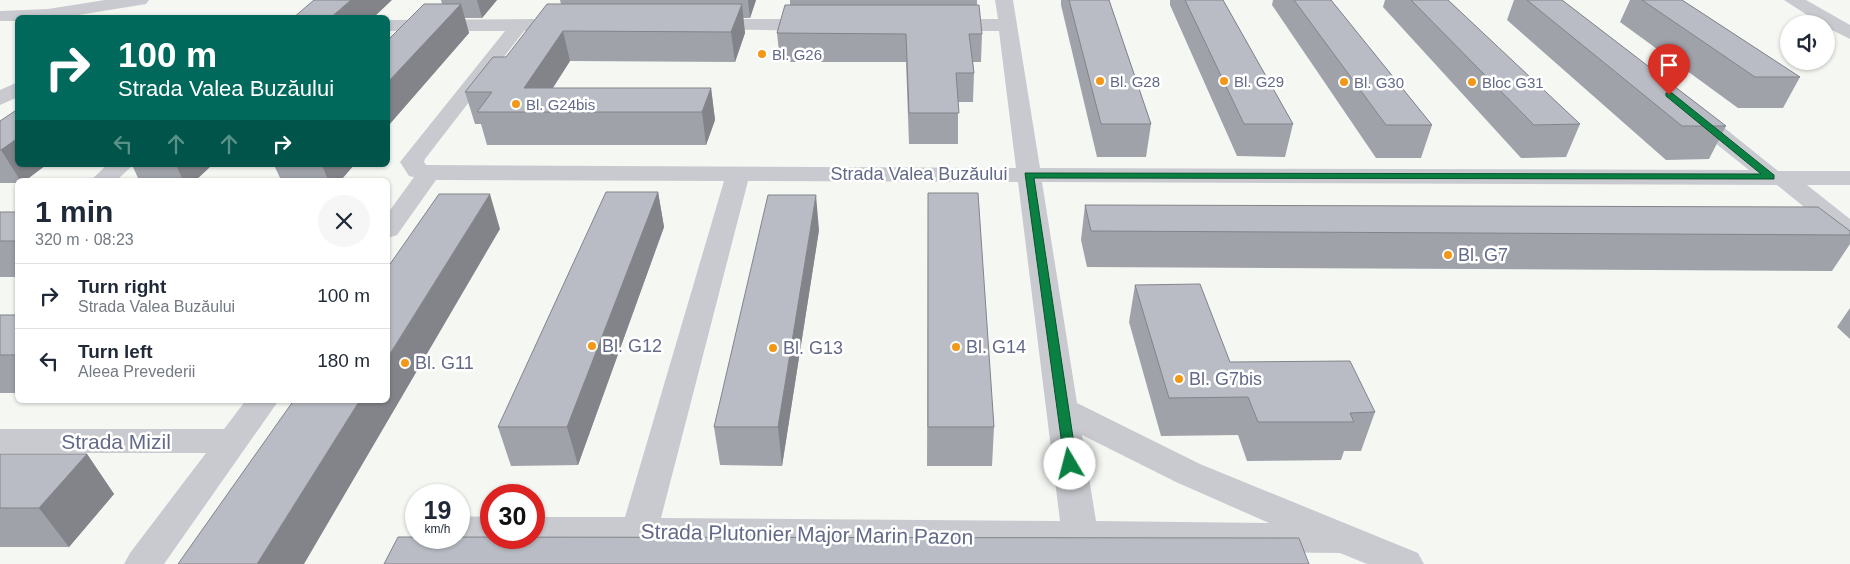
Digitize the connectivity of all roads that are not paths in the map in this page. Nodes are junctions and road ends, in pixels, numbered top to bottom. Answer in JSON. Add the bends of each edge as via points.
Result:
{"nodes":[{"id":1,"x":1004,"y":0,"type":"edge"},
{"id":2,"x":1793,"y":0,"type":"edge"},
{"id":3,"x":129,"y":7,"type":"edge"},
{"id":4,"x":15,"y":15,"type":"edge"},
{"id":5,"x":24,"y":15,"type":"edge"},
{"id":6,"x":0,"y":16,"type":"edge"},
{"id":7,"x":390,"y":25,"type":"edge"},
{"id":8,"x":520,"y":25,"type":"junction"},
{"id":9,"x":549,"y":25,"type":"edge"},
{"id":10,"x":689,"y":25,"type":"edge"},
{"id":11,"x":838,"y":25,"type":"edge"},
{"id":12,"x":928,"y":25,"type":"edge"},
{"id":13,"x":1007,"y":25,"type":"junction"},
{"id":14,"x":1850,"y":33,"type":"edge"},
{"id":15,"x":15,"y":90,"type":"edge"},
{"id":16,"x":0,"y":99,"type":"edge"},
{"id":17,"x":1681,"y":104,"type":"edge"},
{"id":18,"x":119,"y":167,"type":"edge"},
{"id":19,"x":428,"y":173,"type":"junction"},
{"id":20,"x":738,"y":174,"type":"junction"},
{"id":21,"x":1028,"y":175,"type":"junction"},
{"id":22,"x":1777,"y":177,"type":"junction"},
{"id":23,"x":105,"y":178,"type":"edge"},
{"id":24,"x":1850,"y":178,"type":"edge"},
{"id":25,"x":391,"y":220,"type":"edge"},
{"id":26,"x":1850,"y":232,"type":"edge"},
{"id":27,"x":261,"y":403,"type":"edge"},
{"id":28,"x":1062,"y":409,"type":"junction"},
{"id":29,"x":0,"y":441,"type":"edge"},
{"id":30,"x":233,"y":441,"type":"junction"},
{"id":31,"x":545,"y":531,"type":"edge"},
{"id":32,"x":639,"y":532,"type":"junction"},
{"id":33,"x":1080,"y":537,"type":"junction"},
{"id":34,"x":1344,"y":538,"type":"junction"},
{"id":35,"x":143,"y":564,"type":"edge"},
{"id":36,"x":1405,"y":564,"type":"edge"}],
"edges":[{"from":1,"to":13,"type":"street"},
{"from":2,"to":14,"type":"street"},
{"from":3,"to":5,"type":"street"},
{"from":4,"to":6,"type":"street"},
{"from":7,"to":8,"type":"street"},
{"from":8,"to":9,"type":"street"},
{"from":8,"to":19,"type":"street","via":[[415,157],[412,162],[416,171]]},
{"from":10,"to":11,"type":"street"},
{"from":12,"to":13,"type":"street"},
{"from":13,"to":21,"type":"street"},
{"from":15,"to":16,"type":"street"},
{"from":17,"to":22,"type":"street"},
{"from":18,"to":23,"type":"street"},
{"from":19,"to":20,"type":"street","name":"Strada Valea Buzăului"},
{"from":19,"to":25,"type":"street"},
{"from":20,"to":21,"type":"street","name":"Strada Valea Buzăului"},
{"from":20,"to":32,"type":"street"},
{"from":21,"to":22,"type":"street","name":"Strada Valea Buzăului"},
{"from":21,"to":28,"type":"street"},
{"from":22,"to":24,"type":"street","name":"Strada Valea Buzăului"},
{"from":22,"to":26,"type":"street"},
{"from":27,"to":30,"type":"street"},
{"from":28,"to":33,"type":"street"},
{"from":28,"to":34,"type":"street","name":"Strada Plutonier Major Marin Pazon","via":[[1158,459]]},
{"from":29,"to":30,"type":"street","name":"Strada Mizil"},
{"from":30,"to":35,"type":"street"},
{"from":31,"to":32,"type":"street","name":"Strada Plutonier Major Marin Pazon"},
{"from":32,"to":33,"type":"street","name":"Strada Plutonier Major Marin Pazon"},
{"from":33,"to":34,"type":"street","name":"Strada Plutonier Major Marin Pazon"},
{"from":34,"to":36,"type":"street","name":"Strada Plutonier Major Marin Pazon"}]}
